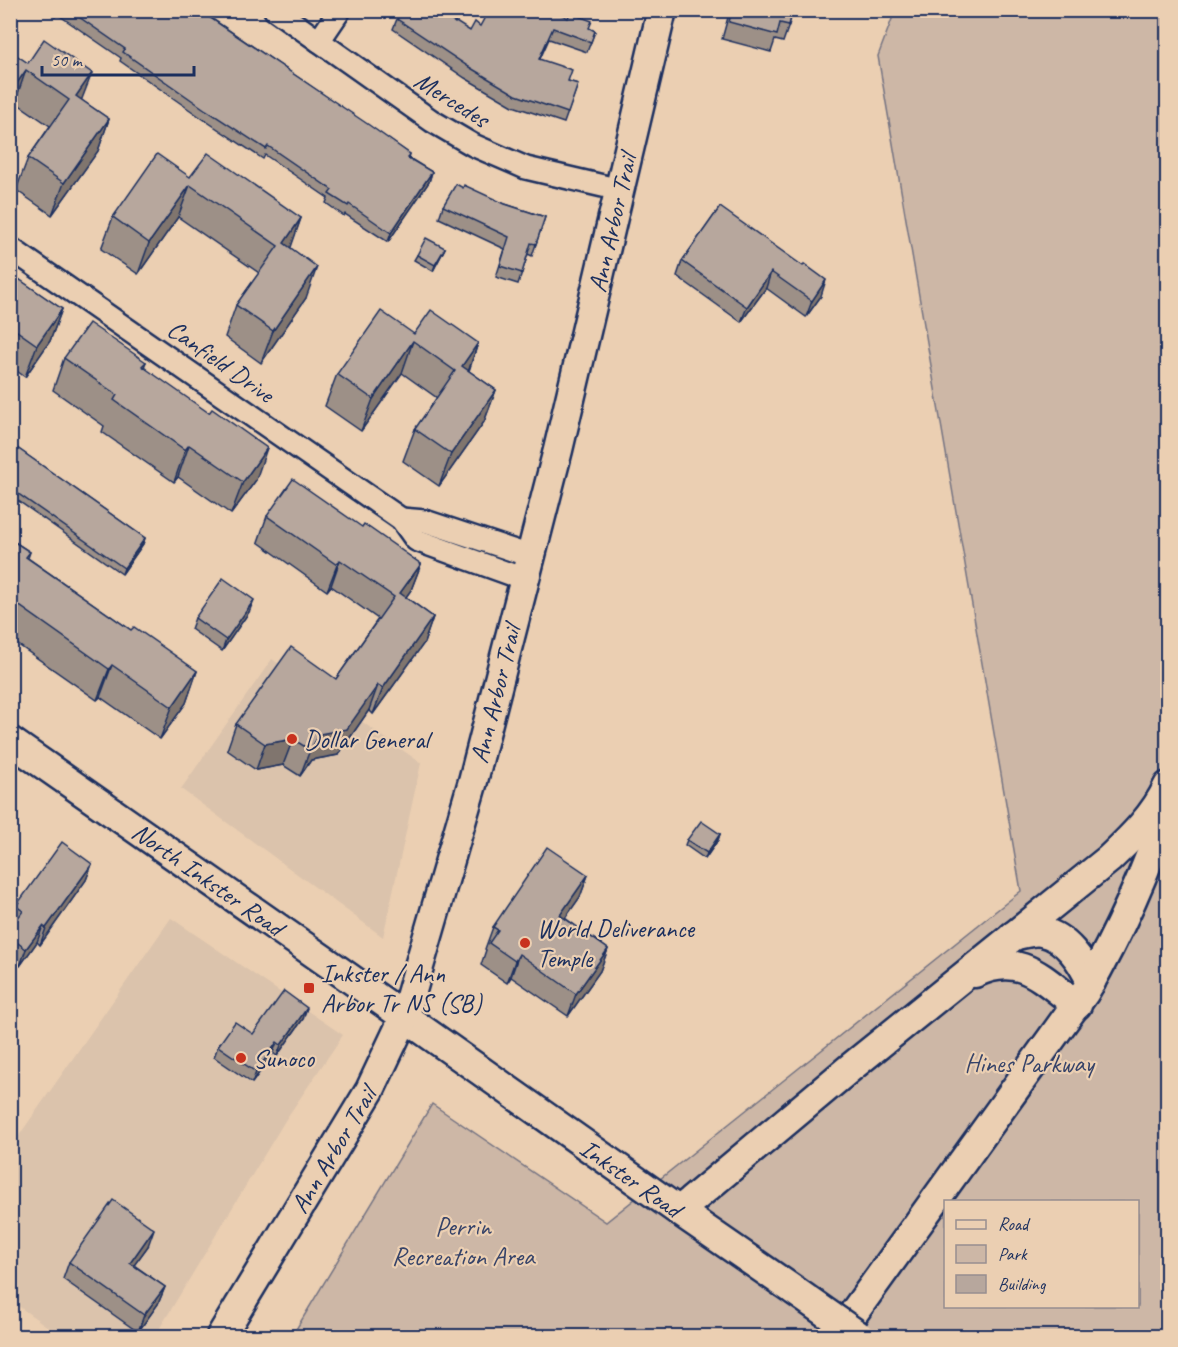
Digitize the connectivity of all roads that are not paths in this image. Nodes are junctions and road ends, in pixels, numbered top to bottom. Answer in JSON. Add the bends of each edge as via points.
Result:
{"nodes":[{"id":1,"x":275,"y":10,"type":"edge"},
{"id":2,"x":340,"y":10,"type":"edge"},
{"id":3,"x":662,"y":10,"type":"edge"},
{"id":4,"x":319,"y":42,"type":"junction"},
{"id":5,"x":620,"y":190,"type":"junction"},
{"id":6,"x":10,"y":248,"type":"edge"},
{"id":7,"x":527,"y":568,"type":"junction"},
{"id":8,"x":10,"y":741,"type":"edge"},
{"id":9,"x":1167,"y":786,"type":"edge"},
{"id":10,"x":1167,"y":806,"type":"edge"},
{"id":11,"x":1013,"y":936,"type":"junction"},
{"id":12,"x":957,"y":982,"type":"junction"},
{"id":13,"x":1084,"y":993,"type":"junction"},
{"id":14,"x":404,"y":1018,"type":"junction"},
{"id":15,"x":679,"y":1211,"type":"junction"},
{"id":16,"x":222,"y":1336,"type":"edge"},
{"id":17,"x":837,"y":1336,"type":"edge"},
{"id":18,"x":859,"y":1336,"type":"edge"}],
"edges":[{"from":1,"to":4,"type":"street","name":"Mercedes"},
{"from":2,"to":4,"type":"street"},
{"from":3,"to":5,"type":"street","name":"Ann Arbor Trail"},
{"from":4,"to":5,"type":"street","name":"Mercedes","via":[[473,146],[526,168]]},
{"from":5,"to":7,"type":"street","name":"Ann Arbor Trail"},
{"from":6,"to":7,"type":"street","name":"Canfield Drive","via":[[401,519],[425,522]]},
{"from":7,"to":14,"type":"street","name":"Ann Arbor Trail","via":[[473,781]]},
{"from":8,"to":14,"type":"street","name":"North Inkster Road"},
{"from":9,"to":11,"type":"street","via":[[1152,812],[1116,852]]},
{"from":10,"to":13,"type":"street","via":[[1135,893]]},
{"from":11,"to":12,"type":"street"},
{"from":11,"to":13,"type":"street","via":[[1042,932],[1075,953],[1083,965]]},
{"from":12,"to":13,"type":"street","via":[[997,964],[1015,964]]},
{"from":12,"to":15,"type":"street"},
{"from":13,"to":17,"type":"street"},
{"from":14,"to":15,"type":"street","name":"Inkster Road"},
{"from":14,"to":16,"type":"street","name":"Ann Arbor Trail","via":[[370,1090]]},
{"from":15,"to":18,"type":"street","name":"Inkster Road","bridge":true}]}
